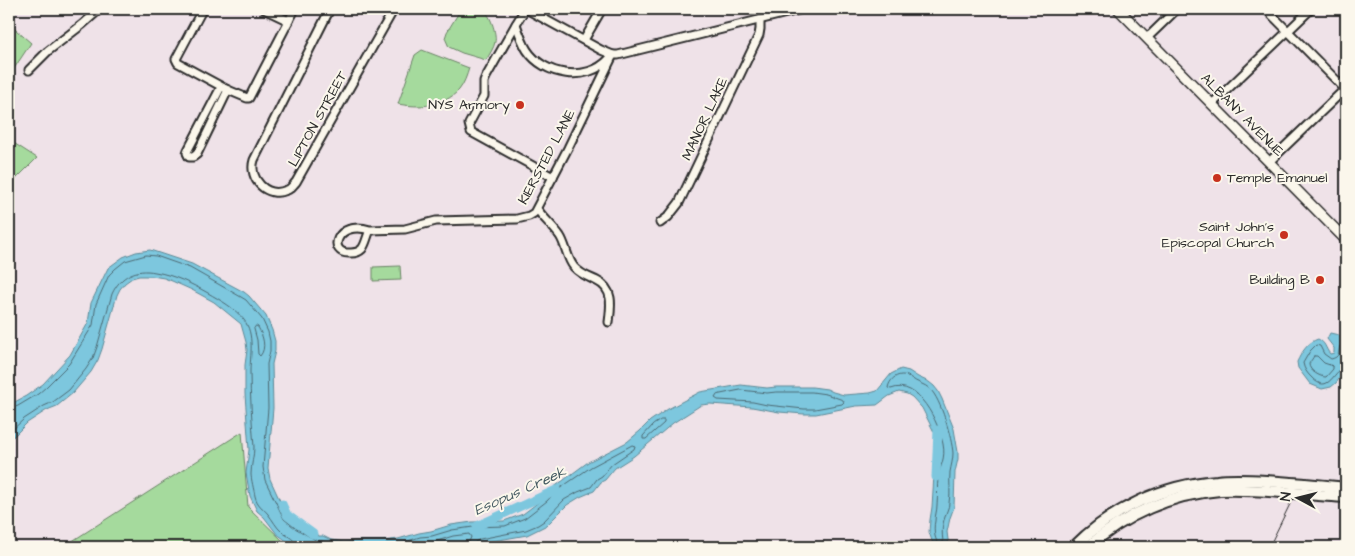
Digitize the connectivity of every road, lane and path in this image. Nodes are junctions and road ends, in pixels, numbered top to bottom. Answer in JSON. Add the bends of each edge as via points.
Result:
{"nodes":[{"id":1,"x":100,"y":9,"type":"edge"},
{"id":2,"x":264,"y":9,"type":"edge"},
{"id":3,"x":295,"y":9,"type":"edge"},
{"id":4,"x":330,"y":9,"type":"edge"},
{"id":5,"x":394,"y":9,"type":"edge"},
{"id":6,"x":525,"y":9,"type":"edge"},
{"id":7,"x":602,"y":9,"type":"edge"},
{"id":8,"x":803,"y":9,"type":"edge"},
{"id":9,"x":1118,"y":9,"type":"edge"},
{"id":10,"x":1177,"y":9,"type":"edge"},
{"id":11,"x":1266,"y":9,"type":"edge"},
{"id":12,"x":1311,"y":9,"type":"edge"},
{"id":13,"x":201,"y":12,"type":"dead end"},
{"id":14,"x":760,"y":20,"type":"junction"},
{"id":15,"x":288,"y":21,"type":"junction"},
{"id":16,"x":516,"y":24,"type":"junction"},
{"id":17,"x":1288,"y":31,"type":"junction"},
{"id":18,"x":1147,"y":38,"type":"junction"},
{"id":19,"x":584,"y":40,"type":"junction"},
{"id":20,"x":613,"y":55,"type":"junction"},
{"id":21,"x":29,"y":70,"type":"dead end"},
{"id":22,"x":225,"y":88,"type":"junction"},
{"id":23,"x":1346,"y":89,"type":"edge"},
{"id":24,"x":1212,"y":104,"type":"junction"},
{"id":25,"x":1269,"y":162,"type":"junction"},
{"id":26,"x":553,"y":178,"type":"junction"},
{"id":27,"x":537,"y":210,"type":"junction"},
{"id":28,"x":660,"y":223,"type":"dead end"},
{"id":29,"x":1346,"y":226,"type":"edge"},
{"id":30,"x":370,"y":230,"type":"junction"},
{"id":31,"x":1339,"y":233,"type":"junction"},
{"id":32,"x":1346,"y":240,"type":"edge"},
{"id":33,"x":609,"y":322,"type":"dead end"},
{"id":34,"x":1346,"y":488,"type":"edge"},
{"id":35,"x":1316,"y":490,"type":"junction"},
{"id":36,"x":1346,"y":497,"type":"edge"},
{"id":37,"x":1074,"y":547,"type":"edge"},
{"id":38,"x":1088,"y":547,"type":"edge"}],
"edges":[{"from":1,"to":21,"type":"street","via":[[48,50]]},
{"from":2,"to":15,"type":"street"},
{"from":3,"to":15,"type":"street"},
{"from":4,"to":5,"type":"street","name":"LIPTON STREET","via":[[254,162],[253,175],[263,188],[286,191],[296,182]]},
{"from":6,"to":16,"type":"street"},
{"from":6,"to":19,"type":"street"},
{"from":7,"to":19,"type":"street"},
{"from":8,"to":14,"type":"street"},
{"from":9,"to":18,"type":"main road","name":"ALBANY AVENUE"},
{"from":10,"to":18,"type":"street"},
{"from":11,"to":17,"type":"street"},
{"from":12,"to":17,"type":"street"},
{"from":13,"to":22,"type":"street","via":[[176,60]]},
{"from":14,"to":20,"type":"street"},
{"from":14,"to":28,"type":"street","name":"MANOR LAKE","via":[[759,35],[679,203]]},
{"from":15,"to":22,"type":"street","via":[[249,98]]},
{"from":16,"to":20,"type":"street","via":[[532,56],[549,69],[572,74],[590,70]]},
{"from":16,"to":26,"type":"street","via":[[486,77],[484,96],[469,128],[470,132]]},
{"from":17,"to":23,"type":"street"},
{"from":17,"to":24,"type":"street"},
{"from":18,"to":24,"type":"main road","name":"ALBANY AVENUE"},
{"from":19,"to":20,"type":"street"},
{"from":20,"to":26,"type":"street","name":"KIERSTED LANE"},
{"from":22,"to":22,"type":"street","via":[[197,154],[189,157],[188,150]]},
{"from":23,"to":25,"type":"street"},
{"from":24,"to":25,"type":"main road","name":"ALBANY AVENUE"},
{"from":25,"to":31,"type":"main road","name":"ALBANY AVENUE"},
{"from":26,"to":27,"type":"street","name":"KIERSTED LANE"},
{"from":27,"to":30,"type":"street","name":"KIERSTED LANE","via":[[517,219],[436,221],[405,229]]},
{"from":27,"to":33,"type":"street","via":[[560,236],[573,266],[606,288],[612,302]]},
{"from":29,"to":31,"type":"street"},
{"from":30,"to":30,"type":"street","via":[[359,251],[348,254],[339,249],[338,236],[344,231]]},
{"from":31,"to":32,"type":"main road","name":"ALBANY AVENUE"},
{"from":34,"to":35,"type":"highway"},
{"from":35,"to":36,"type":"highway"},
{"from":35,"to":37,"type":"highway","via":[[1286,482],[1245,480],[1189,484],[1144,499],[1119,512]]},
{"from":35,"to":38,"type":"highway","via":[[1219,490],[1191,494],[1148,508],[1124,520]]}]}
